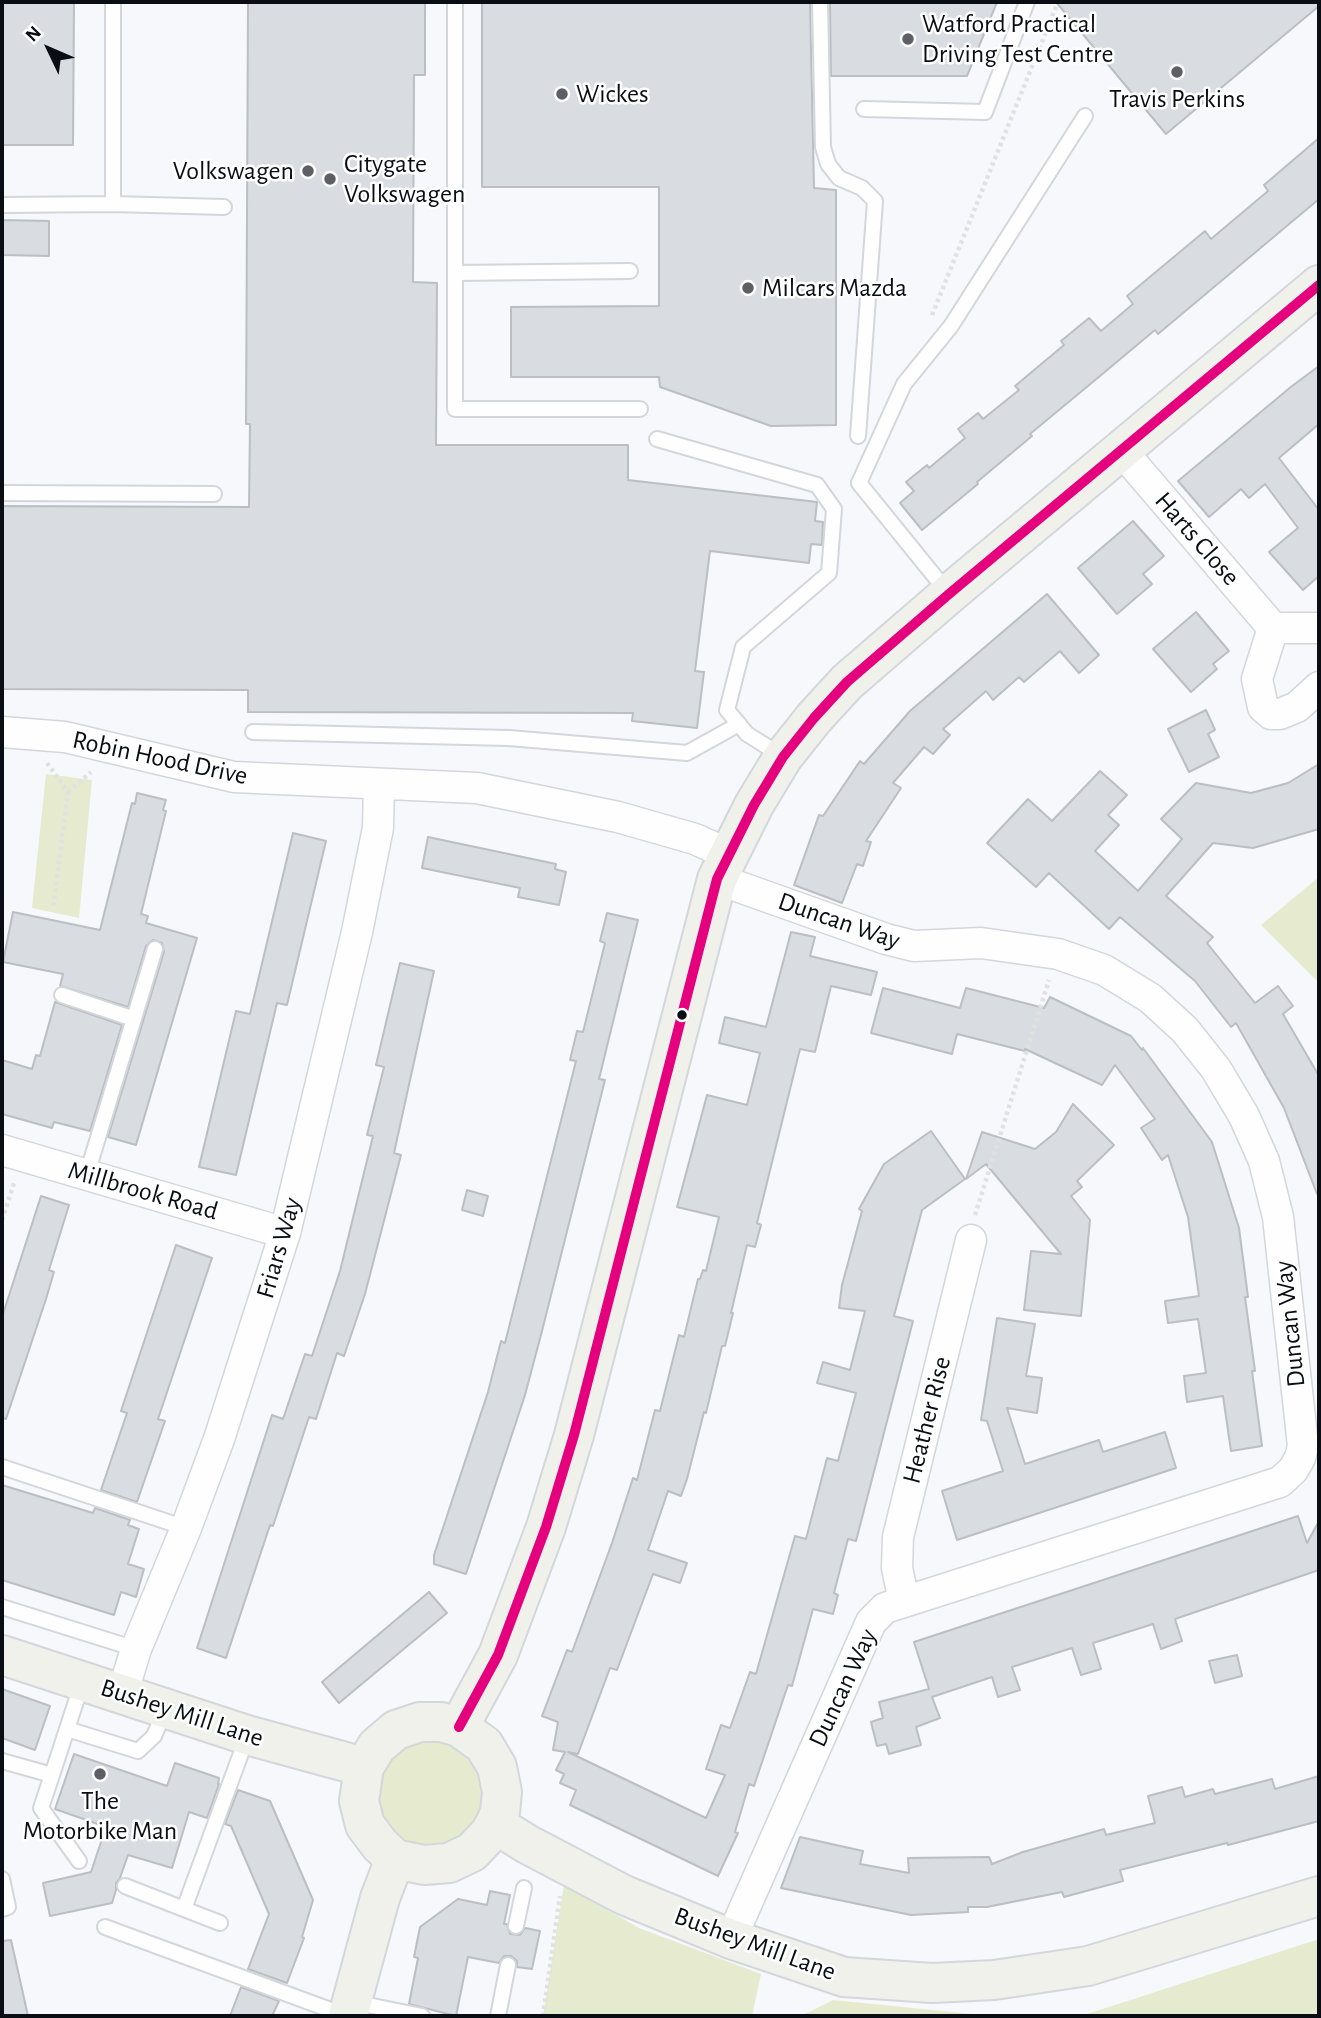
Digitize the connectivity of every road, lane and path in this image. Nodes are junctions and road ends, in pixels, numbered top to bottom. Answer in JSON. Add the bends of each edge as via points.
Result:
{"nodes":[{"id":1,"x":113,"y":2,"type":"edge"},
{"id":2,"x":455,"y":2,"type":"edge"},
{"id":3,"x":820,"y":2,"type":"edge"},
{"id":4,"x":1027,"y":2,"type":"edge"},
{"id":5,"x":1058,"y":2,"type":"edge"},
{"id":6,"x":864,"y":109,"type":"dead end"},
{"id":7,"x":1085,"y":116,"type":"dead end"},
{"id":8,"x":113,"y":204,"type":"junction"},
{"id":9,"x":2,"y":205,"type":"edge"},
{"id":10,"x":223,"y":207,"type":"dead end"},
{"id":11,"x":630,"y":271,"type":"dead end"},
{"id":12,"x":456,"y":273,"type":"junction"},
{"id":13,"x":1319,"y":285,"type":"edge"},
{"id":14,"x":929,"y":320,"type":"dead end"},
{"id":15,"x":640,"y":409,"type":"dead end"},
{"id":16,"x":858,"y":436,"type":"dead end"},
{"id":17,"x":657,"y":439,"type":"dead end"},
{"id":18,"x":1121,"y":450,"type":"junction"},
{"id":19,"x":2,"y":493,"type":"edge"},
{"id":20,"x":214,"y":494,"type":"dead end"},
{"id":21,"x":948,"y":594,"type":"junction"},
{"id":22,"x":1273,"y":628,"type":"junction"},
{"id":23,"x":1319,"y":628,"type":"edge"},
{"id":24,"x":1319,"y":687,"type":"edge"},
{"id":25,"x":739,"y":724,"type":"junction"},
{"id":26,"x":253,"y":732,"type":"dead end"},
{"id":27,"x":15,"y":733,"type":"edge"},
{"id":28,"x":783,"y":757,"type":"junction"},
{"id":29,"x":379,"y":785,"type":"junction"},
{"id":30,"x":723,"y":867,"type":"junction"},
{"id":31,"x":53,"y":909,"type":"dead end"},
{"id":32,"x":156,"y":949,"type":"dead end"},
{"id":33,"x":1058,"y":954,"type":"junction"},
{"id":34,"x":62,"y":995,"type":"dead end"},
{"id":35,"x":134,"y":1019,"type":"junction"},
{"id":36,"x":12,"y":1152,"type":"edge"},
{"id":37,"x":87,"y":1174,"type":"junction"},
{"id":38,"x":2,"y":1220,"type":"edge"},
{"id":39,"x":285,"y":1233,"type":"junction"},
{"id":40,"x":971,"y":1240,"type":"joint"},
{"id":41,"x":2,"y":1467,"type":"edge"},
{"id":42,"x":186,"y":1528,"type":"junction"},
{"id":43,"x":904,"y":1601,"type":"junction"},
{"id":44,"x":2,"y":1607,"type":"edge"},
{"id":45,"x":136,"y":1649,"type":"junction"},
{"id":46,"x":2,"y":1655,"type":"edge"},
{"id":47,"x":83,"y":1682,"type":"junction"},
{"id":48,"x":122,"y":1695,"type":"junction"},
{"id":49,"x":166,"y":1709,"type":"junction"},
{"id":50,"x":458,"y":1727,"type":"junction"},
{"id":51,"x":67,"y":1728,"type":"junction"},
{"id":52,"x":247,"y":1735,"type":"junction"},
{"id":53,"x":2,"y":1760,"type":"edge"},
{"id":54,"x":364,"y":1767,"type":"junction"},
{"id":55,"x":52,"y":1775,"type":"junction"},
{"id":56,"x":495,"y":1824,"type":"junction"},
{"id":57,"x":395,"y":1858,"type":"junction"},
{"id":58,"x":79,"y":1861,"type":"dead end"},
{"id":59,"x":565,"y":1864,"type":"junction"},
{"id":60,"x":2,"y":1879,"type":"edge"},
{"id":61,"x":125,"y":1886,"type":"dead end"},
{"id":62,"x":524,"y":1888,"type":"dead end"},
{"id":63,"x":1319,"y":1896,"type":"edge"},
{"id":64,"x":2,"y":1909,"type":"edge"},
{"id":65,"x":184,"y":1909,"type":"junction"},
{"id":66,"x":220,"y":1923,"type":"dead end"},
{"id":67,"x":516,"y":1926,"type":"dead end"},
{"id":68,"x":106,"y":1927,"type":"dead end"},
{"id":69,"x":731,"y":1939,"type":"junction"},
{"id":70,"x":508,"y":1965,"type":"dead end"},
{"id":71,"x":349,"y":2011,"type":"edge"},
{"id":72,"x":422,"y":2016,"type":"edge"},
{"id":73,"x":498,"y":2016,"type":"edge"},
{"id":74,"x":543,"y":2016,"type":"edge"}],
"edges":[{"from":1,"to":8,"type":"lane"},
{"from":2,"to":12,"type":"lane"},
{"from":3,"to":16,"type":"lane","via":[[823,147],[839,178],[862,188],[876,201]]},
{"from":4,"to":6,"type":"lane","via":[[985,113]]},
{"from":5,"to":14,"type":"path"},
{"from":7,"to":21,"type":"lane","via":[[951,326],[904,384],[859,483]]},
{"from":8,"to":9,"type":"lane"},
{"from":8,"to":10,"type":"lane"},
{"from":11,"to":12,"type":"lane"},
{"from":12,"to":15,"type":"lane","via":[[455,409]]},
{"from":13,"to":18,"type":"street"},
{"from":17,"to":25,"type":"lane","via":[[817,485],[834,509],[829,573],[743,646],[727,710]]},
{"from":18,"to":21,"type":"street"},
{"from":18,"to":22,"type":"street","name":"Harts Close"},
{"from":19,"to":20,"type":"lane"},
{"from":21,"to":28,"type":"street","via":[[847,682]]},
{"from":22,"to":23,"type":"street"},
{"from":22,"to":24,"type":"street","via":[[1257,679],[1263,707],[1280,714],[1297,707]]},
{"from":25,"to":26,"type":"lane","via":[[687,753],[509,738]]},
{"from":25,"to":28,"type":"lane"},
{"from":27,"to":29,"type":"street","name":"Robin Hood Drive","via":[[65,737],[234,777]]},
{"from":27,"to":31,"type":"path","via":[[68,792]]},
{"from":28,"to":30,"type":"street"},
{"from":29,"to":30,"type":"street","name":"Robin Hood Drive","via":[[477,788],[618,817],[695,839]]},
{"from":29,"to":39,"type":"street","name":"Friars Way","via":[[378,828],[357,932]]},
{"from":30,"to":33,"type":"street","name":"Duncan Way","via":[[887,939],[914,946],[981,943]]},
{"from":30,"to":50,"type":"street","via":[[575,1435],[498,1655]]},
{"from":32,"to":35,"type":"lane"},
{"from":33,"to":40,"type":"path","via":[[975,1212]]},
{"from":33,"to":43,"type":"street","name":"Duncan Way","via":[[1104,970],[1150,998],[1185,1030],[1244,1116],[1264,1161],[1278,1217],[1303,1446],[1293,1470],[1280,1482]]},
{"from":34,"to":35,"type":"lane"},
{"from":35,"to":37,"type":"lane"},
{"from":36,"to":37,"type":"street","name":"Millbrook Road"},
{"from":36,"to":38,"type":"path"},
{"from":37,"to":39,"type":"street","name":"Millbrook Road"},
{"from":39,"to":42,"type":"street","name":"Friars Way"},
{"from":40,"to":43,"type":"street","name":"Heather Rise","via":[[898,1537],[897,1568]]},
{"from":41,"to":42,"type":"lane"},
{"from":42,"to":45,"type":"street","name":"Friars Way"},
{"from":43,"to":69,"type":"street","name":"Duncan Way","via":[[885,1608],[871,1622]]},
{"from":44,"to":45,"type":"lane"},
{"from":45,"to":48,"type":"street","name":"Friars Way"},
{"from":46,"to":47,"type":"street","name":"Bushey Mill Lane"},
{"from":47,"to":48,"type":"street","name":"Bushey Mill Lane"},
{"from":47,"to":51,"type":"lane"},
{"from":48,"to":49,"type":"street","name":"Bushey Mill Lane"},
{"from":49,"to":51,"type":"lane","via":[[154,1736],[138,1751]]},
{"from":49,"to":52,"type":"street","name":"Bushey Mill Lane"},
{"from":50,"to":54,"type":"street","via":[[420,1722],[396,1730],[377,1746]]},
{"from":50,"to":56,"type":"street","via":[[484,1745],[497,1767],[502,1791]]},
{"from":51,"to":55,"type":"lane"},
{"from":52,"to":54,"type":"street","name":"Bushey Mill Lane"},
{"from":52,"to":65,"type":"lane"},
{"from":53,"to":55,"type":"lane"},
{"from":54,"to":57,"type":"street","via":[[359,1801],[365,1825]]},
{"from":55,"to":58,"type":"lane","via":[[41,1808]]},
{"from":56,"to":57,"type":"street","via":[[472,1852],[449,1863],[424,1865]]},
{"from":56,"to":59,"type":"street","name":"Bushey Mill Lane"},
{"from":57,"to":71,"type":"street"},
{"from":59,"to":69,"type":"street","name":"Bushey Mill Lane","via":[[625,1895]]},
{"from":59,"to":74,"type":"path"},
{"from":60,"to":64,"type":"lane","via":[[8,1907]]},
{"from":61,"to":65,"type":"lane"},
{"from":62,"to":67,"type":"lane"},
{"from":63,"to":69,"type":"street","name":"Bushey Mill Lane","via":[[1088,1966],[994,1980],[932,1983],[844,1977]]},
{"from":65,"to":66,"type":"lane"},
{"from":68,"to":71,"type":"lane"},
{"from":70,"to":73,"type":"lane"},
{"from":71,"to":72,"type":"lane"}]}
